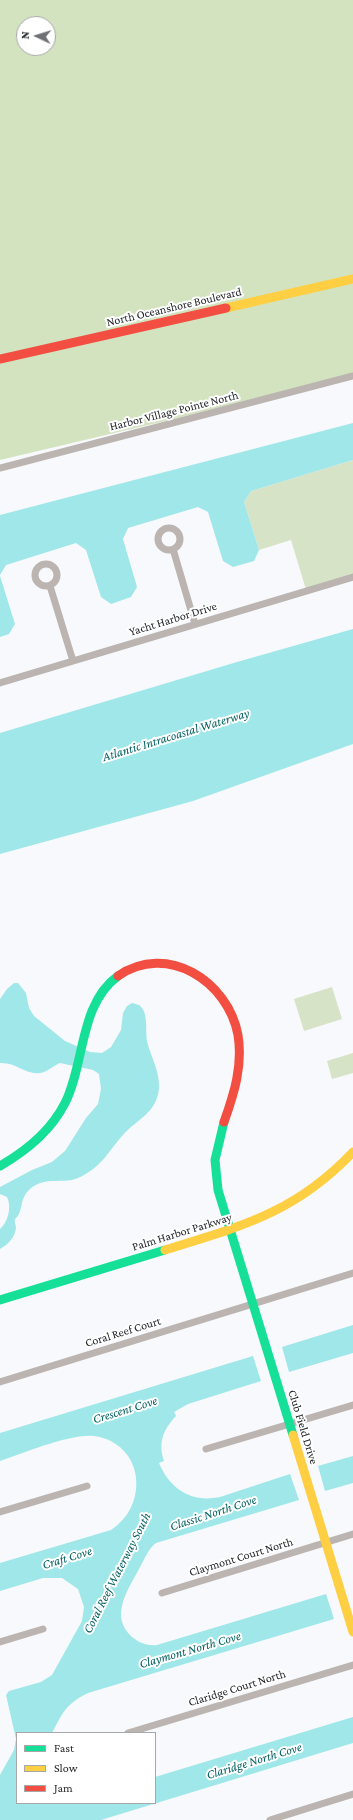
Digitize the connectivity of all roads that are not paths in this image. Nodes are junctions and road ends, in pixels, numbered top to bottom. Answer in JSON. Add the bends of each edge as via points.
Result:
{"nodes":[{"id":1,"x":353,"y":279,"type":"edge"},
{"id":2,"x":0,"y":359,"type":"edge"},
{"id":3,"x":353,"y":376,"type":"edge"},
{"id":4,"x":0,"y":468,"type":"edge"},
{"id":5,"x":173,"y":549,"type":"dead end"},
{"id":6,"x":353,"y":577,"type":"edge"},
{"id":7,"x":50,"y":586,"type":"dead end"},
{"id":8,"x":195,"y":624,"type":"junction"},
{"id":9,"x":73,"y":661,"type":"junction"},
{"id":10,"x":0,"y":683,"type":"edge"},
{"id":11,"x":353,"y":1152,"type":"edge"},
{"id":12,"x":0,"y":1166,"type":"edge"},
{"id":13,"x":230,"y":1230,"type":"junction"},
{"id":14,"x":353,"y":1273,"type":"edge"},
{"id":15,"x":0,"y":1300,"type":"edge"},
{"id":16,"x":253,"y":1304,"type":"junction"},
{"id":17,"x":0,"y":1382,"type":"edge"},
{"id":18,"x":353,"y":1404,"type":"edge"},
{"id":19,"x":290,"y":1424,"type":"junction"},
{"id":20,"x":206,"y":1449,"type":"dead end"},
{"id":21,"x":87,"y":1486,"type":"dead end"},
{"id":22,"x":0,"y":1512,"type":"edge"},
{"id":23,"x":353,"y":1534,"type":"edge"},
{"id":24,"x":326,"y":1543,"type":"junction"},
{"id":25,"x":162,"y":1593,"type":"dead end"},
{"id":26,"x":44,"y":1629,"type":"dead end"},
{"id":27,"x":353,"y":1632,"type":"edge"},
{"id":28,"x":0,"y":1642,"type":"edge"},
{"id":29,"x":353,"y":1665,"type":"edge"},
{"id":30,"x":131,"y":1732,"type":"edge"},
{"id":31,"x":353,"y":1794,"type":"edge"},
{"id":32,"x":270,"y":1820,"type":"edge"}],
"edges":[{"from":1,"to":2,"type":"street","name":"North Oceanshore Boulevard"},
{"from":3,"to":4,"type":"street","name":"Harbor Village Pointe North"},
{"from":5,"to":8,"type":"street"},
{"from":6,"to":8,"type":"street","name":"Yacht Harbor Drive"},
{"from":7,"to":9,"type":"street"},
{"from":8,"to":9,"type":"street","name":"Yacht Harbor Drive"},
{"from":9,"to":10,"type":"street","name":"Yacht Harbor Drive"},
{"from":11,"to":13,"type":"street","name":"Palm Harbor Parkway","via":[[327,1179],[297,1200],[265,1218]]},
{"from":12,"to":13,"type":"street","name":"Club Field Drive","via":[[26,1150],[46,1130],[64,1103],[74,1080],[94,1006],[103,990],[122,973],[140,966],[157,962],[181,967],[201,978],[220,996],[236,1026],[240,1051],[236,1084],[220,1135],[215,1161],[218,1190]]},
{"from":13,"to":15,"type":"street","name":"Palm Harbor Parkway"},
{"from":13,"to":16,"type":"street","name":"Club Field Drive"},
{"from":14,"to":16,"type":"street","name":"Coral Reef Court"},
{"from":16,"to":17,"type":"street","name":"Coral Reef Court"},
{"from":16,"to":19,"type":"street","name":"Club Field Drive"},
{"from":18,"to":19,"type":"street"},
{"from":19,"to":20,"type":"street"},
{"from":19,"to":24,"type":"street","name":"Club Field Drive"},
{"from":21,"to":22,"type":"street"},
{"from":23,"to":24,"type":"street","name":"Claymont Court North"},
{"from":24,"to":25,"type":"street","name":"Claymont Court North"},
{"from":24,"to":27,"type":"street","name":"Club Field Drive"},
{"from":26,"to":28,"type":"street"},
{"from":29,"to":30,"type":"street","name":"Claridge Court North"},
{"from":31,"to":32,"type":"street"}]}
